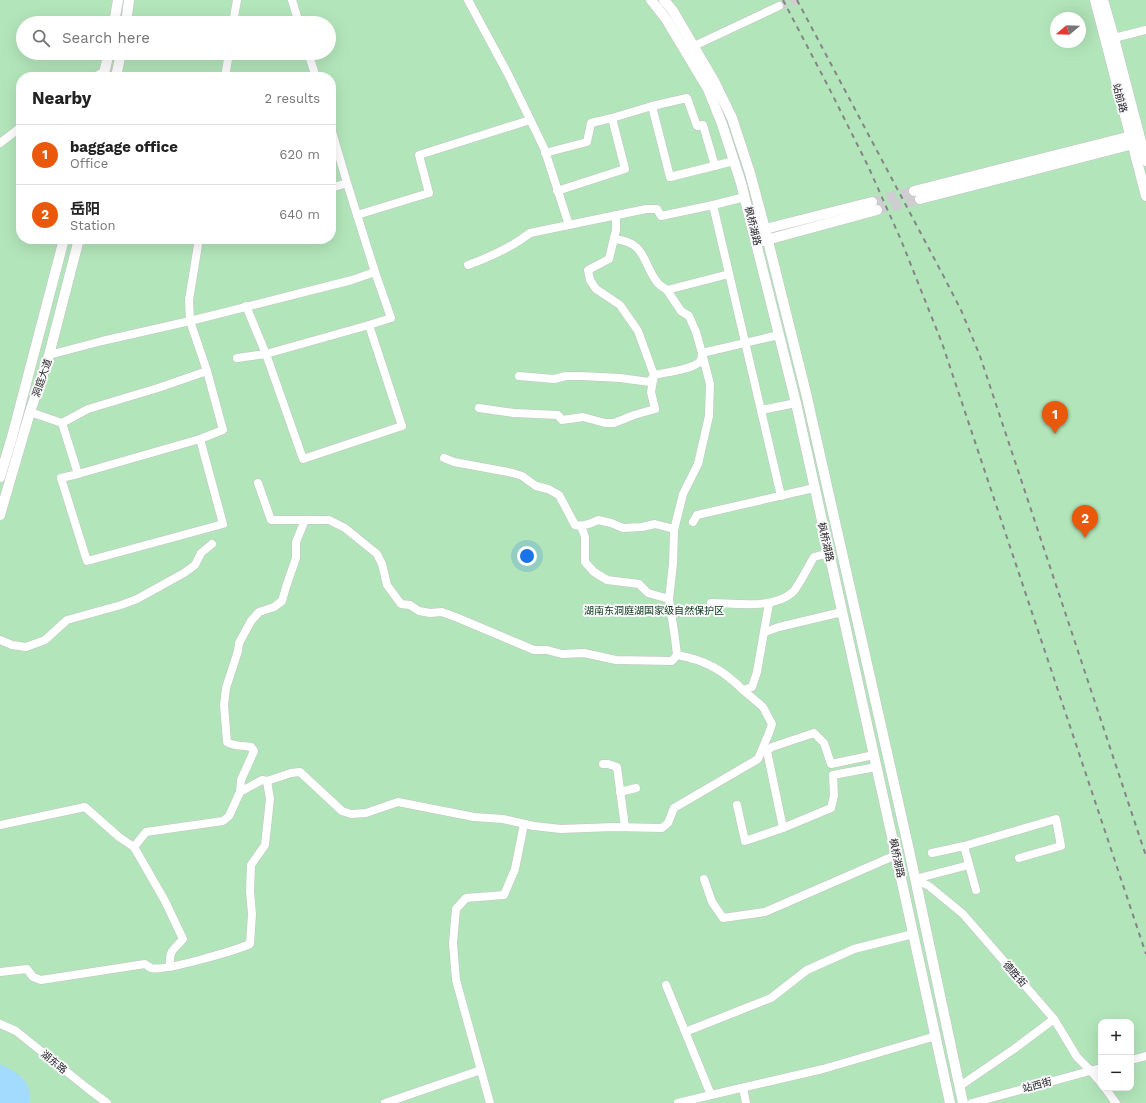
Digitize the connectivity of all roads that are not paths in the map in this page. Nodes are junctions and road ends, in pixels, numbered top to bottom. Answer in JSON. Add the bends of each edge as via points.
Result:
{"nodes":[{"id":1,"x":118,"y":0,"type":"edge"},
{"id":2,"x":129,"y":0,"type":"edge"},
{"id":3,"x":237,"y":0,"type":"edge"},
{"id":4,"x":292,"y":0,"type":"edge"},
{"id":5,"x":468,"y":0,"type":"edge"},
{"id":6,"x":651,"y":0,"type":"edge"},
{"id":7,"x":664,"y":0,"type":"edge"},
{"id":8,"x":1095,"y":0,"type":"edge"},
{"id":9,"x":1103,"y":0,"type":"edge"},
{"id":10,"x":779,"y":6,"type":"tunnel mouth"},
{"id":11,"x":115,"y":16,"type":"edge"},
{"id":12,"x":127,"y":16,"type":"edge"},
{"id":13,"x":235,"y":16,"type":"edge"},
{"id":14,"x":297,"y":16,"type":"edge"},
{"id":15,"x":1146,"y":30,"type":"edge"},
{"id":16,"x":1114,"y":38,"type":"junction"},
{"id":17,"x":694,"y":46,"type":"junction"},
{"id":18,"x":107,"y":60,"type":"edge"},
{"id":19,"x":120,"y":60,"type":"edge"},
{"id":20,"x":228,"y":60,"type":"edge"},
{"id":21,"x":310,"y":60,"type":"edge"},
{"id":22,"x":104,"y":72,"type":"edge"},
{"id":23,"x":117,"y":72,"type":"edge"},
{"id":24,"x":226,"y":72,"type":"edge"},
{"id":25,"x":314,"y":72,"type":"edge"},
{"id":26,"x":652,"y":106,"type":"junction"},
{"id":27,"x":612,"y":118,"type":"junction"},
{"id":28,"x":530,"y":120,"type":"junction"},
{"id":29,"x":16,"y":131,"type":"edge"},
{"id":30,"x":1136,"y":139,"type":"junction"},
{"id":31,"x":0,"y":143,"type":"edge"},
{"id":32,"x":336,"y":145,"type":"edge"},
{"id":33,"x":545,"y":153,"type":"junction"},
{"id":34,"x":734,"y":161,"type":"junction"},
{"id":35,"x":1146,"y":161,"type":"edge"},
{"id":36,"x":715,"y":166,"type":"junction"},
{"id":37,"x":347,"y":183,"type":"junction"},
{"id":38,"x":336,"y":186,"type":"edge"},
{"id":39,"x":557,"y":191,"type":"junction"},
{"id":40,"x":917,"y":195,"type":"tunnel mouth"},
{"id":41,"x":1146,"y":196,"type":"edge"},
{"id":42,"x":745,"y":197,"type":"junction"},
{"id":43,"x":713,"y":205,"type":"junction"},
{"id":44,"x":357,"y":215,"type":"junction"},
{"id":45,"x":616,"y":216,"type":"junction"},
{"id":46,"x":569,"y":225,"type":"junction"},
{"id":47,"x":766,"y":229,"type":"junction"},
{"id":48,"x":614,"y":239,"type":"junction"},
{"id":49,"x":768,"y":239,"type":"junction"},
{"id":50,"x":757,"y":242,"type":"junction"},
{"id":51,"x":63,"y":244,"type":"edge"},
{"id":52,"x":78,"y":244,"type":"edge"},
{"id":53,"x":198,"y":244,"type":"edge"},
{"id":54,"x":468,"y":265,"type":"dead end"},
{"id":55,"x":375,"y":272,"type":"junction"},
{"id":56,"x":729,"y":274,"type":"junction"},
{"id":57,"x":667,"y":290,"type":"junction"},
{"id":58,"x":246,"y":306,"type":"junction"},
{"id":59,"x":190,"y":321,"type":"junction"},
{"id":60,"x":369,"y":325,"type":"junction"},
{"id":61,"x":779,"y":335,"type":"junction"},
{"id":62,"x":745,"y":343,"type":"junction"},
{"id":63,"x":266,"y":354,"type":"junction"},
{"id":64,"x":702,"y":354,"type":"junction"},
{"id":65,"x":49,"y":355,"type":"junction"},
{"id":66,"x":237,"y":358,"type":"dead end"},
{"id":67,"x":207,"y":371,"type":"junction"},
{"id":68,"x":654,"y":375,"type":"junction"},
{"id":69,"x":519,"y":376,"type":"dead end"},
{"id":70,"x":796,"y":403,"type":"junction"},
{"id":71,"x":480,"y":408,"type":"dead end"},
{"id":72,"x":761,"y":410,"type":"junction"},
{"id":73,"x":30,"y":412,"type":"junction"},
{"id":74,"x":62,"y":422,"type":"junction"},
{"id":75,"x":200,"y":439,"type":"junction"},
{"id":76,"x":444,"y":458,"type":"dead end"},
{"id":77,"x":78,"y":474,"type":"junction"},
{"id":78,"x":0,"y":476,"type":"edge"},
{"id":79,"x":258,"y":483,"type":"dead end"},
{"id":80,"x":814,"y":488,"type":"junction"},
{"id":81,"x":781,"y":496,"type":"junction"},
{"id":82,"x":0,"y":515,"type":"edge"},
{"id":83,"x":305,"y":520,"type":"junction"},
{"id":84,"x":694,"y":522,"type":"dead end"},
{"id":85,"x":581,"y":526,"type":"junction"},
{"id":86,"x":674,"y":529,"type":"junction"},
{"id":87,"x":212,"y":544,"type":"dead end"},
{"id":88,"x":829,"y":553,"type":"junction"},
{"id":89,"x":669,"y":599,"type":"junction"},
{"id":90,"x":711,"y":603,"type":"dead end"},
{"id":91,"x":769,"y":603,"type":"junction"},
{"id":92,"x":842,"y":612,"type":"junction"},
{"id":93,"x":765,"y":632,"type":"junction"},
{"id":94,"x":0,"y":640,"type":"edge"},
{"id":95,"x":677,"y":655,"type":"junction"},
{"id":96,"x":743,"y":690,"type":"junction"},
{"id":97,"x":874,"y":755,"type":"junction"},
{"id":98,"x":603,"y":764,"type":"dead end"},
{"id":99,"x":831,"y":764,"type":"junction"},
{"id":100,"x":876,"y":767,"type":"junction"},
{"id":101,"x":833,"y":778,"type":"junction"},
{"id":102,"x":267,"y":781,"type":"junction"},
{"id":103,"x":636,"y":788,"type":"dead end"},
{"id":104,"x":240,"y":792,"type":"junction"},
{"id":105,"x":620,"y":792,"type":"junction"},
{"id":106,"x":737,"y":805,"type":"dead end"},
{"id":107,"x":524,"y":824,"type":"junction"},
{"id":108,"x":0,"y":825,"type":"edge"},
{"id":109,"x":625,"y":827,"type":"junction"},
{"id":110,"x":783,"y":828,"type":"junction"},
{"id":111,"x":964,"y":846,"type":"junction"},
{"id":112,"x":134,"y":847,"type":"junction"},
{"id":113,"x":932,"y":853,"type":"dead end"},
{"id":114,"x":896,"y":855,"type":"junction"},
{"id":115,"x":1019,"y":858,"type":"dead end"},
{"id":116,"x":969,"y":865,"type":"junction"},
{"id":117,"x":704,"y":879,"type":"dead end"},
{"id":118,"x":915,"y":879,"type":"junction"},
{"id":119,"x":976,"y":890,"type":"dead end"},
{"id":120,"x":913,"y":934,"type":"junction"},
{"id":121,"x":170,"y":967,"type":"junction"},
{"id":122,"x":0,"y":972,"type":"edge"},
{"id":123,"x":666,"y":985,"type":"dead end"},
{"id":124,"x":1054,"y":1019,"type":"junction"},
{"id":125,"x":0,"y":1024,"type":"edge"},
{"id":126,"x":685,"y":1032,"type":"junction"},
{"id":127,"x":936,"y":1036,"type":"junction"},
{"id":128,"x":1146,"y":1056,"type":"edge"},
{"id":129,"x":1134,"y":1059,"type":"edge"},
{"id":130,"x":1098,"y":1069,"type":"edge"},
{"id":131,"x":481,"y":1070,"type":"junction"},
{"id":132,"x":1091,"y":1071,"type":"junction"},
{"id":133,"x":1098,"y":1079,"type":"edge"},
{"id":134,"x":960,"y":1086,"type":"junction"},
{"id":135,"x":743,"y":1088,"type":"junction"},
{"id":136,"x":1107,"y":1091,"type":"edge"},
{"id":137,"x":711,"y":1095,"type":"junction"},
{"id":138,"x":108,"y":1103,"type":"edge"},
{"id":139,"x":385,"y":1103,"type":"edge"},
{"id":140,"x":490,"y":1103,"type":"edge"},
{"id":141,"x":678,"y":1103,"type":"edge"},
{"id":142,"x":746,"y":1103,"type":"edge"},
{"id":143,"x":950,"y":1103,"type":"edge"},
{"id":144,"x":963,"y":1103,"type":"edge"},
{"id":145,"x":972,"y":1103,"type":"edge"},
{"id":146,"x":1116,"y":1103,"type":"edge"}],
"edges":[{"from":1,"to":11,"type":"main road"},
{"from":2,"to":12,"type":"main road"},
{"from":3,"to":13,"type":"street"},
{"from":4,"to":14,"type":"street"},
{"from":5,"to":28,"type":"street"},
{"from":6,"to":34,"type":"main road","name":"枫桥湖路","via":[[666,19],[708,89]]},
{"from":7,"to":17,"type":"main road","name":"枫桥湖路"},
{"from":8,"to":30,"type":"main road","name":"站前路"},
{"from":9,"to":16,"type":"main road","name":"站前路"},
{"from":10,"to":17,"type":"street"},
{"from":15,"to":16,"type":"street"},
{"from":16,"to":30,"type":"main road","name":"站前路"},
{"from":17,"to":47,"type":"main road","name":"枫桥湖路","via":[[732,118]]},
{"from":18,"to":22,"type":"main road"},
{"from":19,"to":23,"type":"main road"},
{"from":20,"to":24,"type":"street"},
{"from":21,"to":25,"type":"street"},
{"from":26,"to":27,"type":"street"},
{"from":26,"to":36,"type":"street","via":[[687,98],[697,126],[703,125]]},
{"from":26,"to":36,"type":"street","via":[[670,177]]},
{"from":27,"to":33,"type":"street","via":[[591,124],[587,142]]},
{"from":27,"to":39,"type":"street","via":[[625,169]]},
{"from":28,"to":33,"type":"street"},
{"from":28,"to":44,"type":"street","via":[[419,155],[429,193]]},
{"from":29,"to":31,"type":"street"},
{"from":30,"to":35,"type":"main road","name":"站前路"},
{"from":30,"to":40,"type":"main road"},
{"from":30,"to":41,"type":"main road","name":"站前路"},
{"from":32,"to":37,"type":"street"},
{"from":33,"to":39,"type":"street"},
{"from":34,"to":36,"type":"street"},
{"from":34,"to":42,"type":"main road","name":"枫桥湖路"},
{"from":37,"to":38,"type":"street"},
{"from":37,"to":44,"type":"street"},
{"from":39,"to":46,"type":"street"},
{"from":42,"to":43,"type":"street"},
{"from":42,"to":50,"type":"main road","name":"枫桥湖路"},
{"from":43,"to":45,"type":"street","via":[[661,216],[657,209]]},
{"from":43,"to":56,"type":"street"},
{"from":44,"to":55,"type":"street"},
{"from":45,"to":46,"type":"street"},
{"from":45,"to":48,"type":"street"},
{"from":46,"to":54,"type":"street","via":[[530,233],[520,242],[497,254]]},
{"from":47,"to":49,"type":"main road","name":"枫桥湖路"},
{"from":47,"to":49,"type":"main road","via":[[875,206]]},
{"from":48,"to":57,"type":"street","via":[[633,245],[643,254],[657,282]]},
{"from":48,"to":68,"type":"street","via":[[609,259],[588,270],[590,280],[596,289],[620,305],[630,318],[638,331]]},
{"from":49,"to":50,"type":"main road"},
{"from":49,"to":118,"type":"main road","name":"枫桥湖路"},
{"from":50,"to":61,"type":"main road","name":"枫桥湖路"},
{"from":51,"to":78,"type":"main road","name":"洞庭大道"},
{"from":52,"to":65,"type":"main road","name":"洞庭大道"},
{"from":53,"to":59,"type":"street","via":[[189,300]]},
{"from":55,"to":58,"type":"street"},
{"from":55,"to":60,"type":"street","via":[[391,318]]},
{"from":56,"to":57,"type":"street"},
{"from":56,"to":62,"type":"street"},
{"from":57,"to":64,"type":"street","via":[[681,311],[689,316]]},
{"from":58,"to":59,"type":"street"},
{"from":58,"to":63,"type":"street"},
{"from":59,"to":65,"type":"street","via":[[102,340]]},
{"from":59,"to":67,"type":"street"},
{"from":60,"to":63,"type":"street"},
{"from":60,"to":63,"type":"street","via":[[402,426],[303,459]]},
{"from":61,"to":62,"type":"street"},
{"from":61,"to":70,"type":"main road","name":"枫桥湖路"},
{"from":62,"to":64,"type":"street"},
{"from":62,"to":72,"type":"street"},
{"from":63,"to":66,"type":"street"},
{"from":64,"to":68,"type":"street","via":[[698,364]]},
{"from":64,"to":86,"type":"street","via":[[710,384],[709,416],[698,464],[683,494]]},
{"from":65,"to":73,"type":"main road","name":"洞庭大道"},
{"from":67,"to":74,"type":"street","via":[[88,409]]},
{"from":67,"to":75,"type":"street","via":[[223,430]]},
{"from":68,"to":69,"type":"street","via":[[650,382],[582,376],[554,379]]},
{"from":68,"to":71,"type":"street","via":[[651,392],[656,409],[634,414],[614,423],[583,417],[562,420],[558,415]]},
{"from":70,"to":72,"type":"street"},
{"from":70,"to":80,"type":"main road","name":"枫桥湖路"},
{"from":72,"to":81,"type":"street"},
{"from":73,"to":74,"type":"street"},
{"from":73,"to":82,"type":"main road","name":"洞庭大道"},
{"from":74,"to":77,"type":"street"},
{"from":75,"to":77,"type":"street"},
{"from":75,"to":77,"type":"street","via":[[223,524],[87,561],[61,478]]},
{"from":76,"to":85,"type":"street","via":[[522,476],[536,486],[559,495],[574,525]]},
{"from":79,"to":83,"type":"street","via":[[271,520]]},
{"from":80,"to":81,"type":"street"},
{"from":80,"to":88,"type":"main road","name":"枫桥湖路"},
{"from":81,"to":84,"type":"street","via":[[697,516]]},
{"from":83,"to":95,"type":"street","via":[[329,520],[345,528],[367,545],[377,554],[387,585],[395,597],[402,604],[410,605],[419,611],[442,612],[534,650],[562,654],[584,653],[623,660],[672,661]]},
{"from":83,"to":104,"type":"street","via":[[296,542],[296,558],[282,601],[260,612],[252,621],[239,643],[226,688],[226,742],[232,746],[252,747],[254,751],[241,780]]},
{"from":85,"to":86,"type":"street","via":[[598,520],[623,528],[655,524]]},
{"from":85,"to":89,"type":"street","via":[[585,537],[585,562],[594,572],[607,580],[639,584],[648,593]]},
{"from":86,"to":89,"type":"street"},
{"from":87,"to":94,"type":"street","via":[[184,573],[137,599],[67,620],[45,640],[26,647]]},
{"from":88,"to":91,"type":"street","via":[[814,557],[793,592]]},
{"from":88,"to":92,"type":"main road","name":"枫桥湖路"},
{"from":89,"to":95,"type":"street"},
{"from":90,"to":91,"type":"street"},
{"from":91,"to":93,"type":"street"},
{"from":92,"to":93,"type":"street","via":[[779,626]]},
{"from":92,"to":97,"type":"main road","name":"枫桥湖路"},
{"from":93,"to":96,"type":"street","via":[[752,686]]},
{"from":95,"to":96,"type":"street","via":[[709,663]]},
{"from":96,"to":109,"type":"street","via":[[763,707],[772,724],[758,759],[674,808],[668,823],[662,828]]},
{"from":97,"to":99,"type":"street"},
{"from":97,"to":100,"type":"main road","name":"枫桥湖路"},
{"from":98,"to":105,"type":"street","via":[[617,767]]},
{"from":99,"to":101,"type":"street"},
{"from":99,"to":110,"type":"street","via":[[824,743],[814,733],[767,751]]},
{"from":100,"to":101,"type":"street","via":[[833,775]]},
{"from":100,"to":114,"type":"main road","name":"枫桥湖路"},
{"from":101,"to":110,"type":"street","via":[[834,796],[831,808]]},
{"from":102,"to":104,"type":"street","via":[[262,780]]},
{"from":102,"to":107,"type":"street","via":[[300,772],[342,811],[351,814],[366,813],[398,802]]},
{"from":102,"to":121,"type":"street","via":[[270,799],[265,845],[251,865],[250,944]]},
{"from":103,"to":105,"type":"street"},
{"from":104,"to":112,"type":"street","via":[[229,816],[223,820],[146,832]]},
{"from":105,"to":109,"type":"street"},
{"from":106,"to":110,"type":"street","via":[[745,842]]},
{"from":107,"to":109,"type":"street","via":[[561,829]]},
{"from":107,"to":131,"type":"street","via":[[515,869],[504,895],[466,898],[456,909],[453,943],[456,980]]},
{"from":108,"to":112,"type":"street","via":[[85,807]]},
{"from":111,"to":113,"type":"street"},
{"from":111,"to":115,"type":"street","via":[[1056,819],[1061,846]]},
{"from":111,"to":116,"type":"street"},
{"from":112,"to":121,"type":"street","via":[[183,939],[171,951]]},
{"from":114,"to":117,"type":"street","via":[[765,912],[745,916],[723,918],[712,902]]},
{"from":114,"to":120,"type":"main road","name":"枫桥湖路"},
{"from":116,"to":118,"type":"street"},
{"from":116,"to":119,"type":"street"},
{"from":118,"to":124,"type":"street","name":"德胜街","via":[[929,886],[963,914]]},
{"from":118,"to":134,"type":"main road","name":"枫桥湖路"},
{"from":120,"to":126,"type":"street","via":[[854,949],[807,970],[771,998]]},
{"from":120,"to":127,"type":"main road","name":"枫桥湖路"},
{"from":121,"to":122,"type":"street","via":[[152,968],[146,964],[41,980],[33,977],[27,969]]},
{"from":123,"to":126,"type":"street"},
{"from":124,"to":132,"type":"street","name":"德胜街","via":[[1078,1057]]},
{"from":124,"to":134,"type":"street"},
{"from":125,"to":138,"type":"street","name":"湖东路","via":[[16,1031]]},
{"from":126,"to":137,"type":"street"},
{"from":127,"to":135,"type":"street","via":[[823,1069]]},
{"from":127,"to":143,"type":"main road","name":"枫桥湖路"},
{"from":128,"to":129,"type":"street"},
{"from":130,"to":132,"type":"street","name":"站西街"},
{"from":131,"to":139,"type":"street"},
{"from":131,"to":140,"type":"street"},
{"from":132,"to":133,"type":"street","name":"德胜街"},
{"from":132,"to":145,"type":"street","name":"站西街"},
{"from":134,"to":144,"type":"main road","name":"枫桥湖路"},
{"from":135,"to":137,"type":"street"},
{"from":135,"to":142,"type":"street"},
{"from":136,"to":146,"type":"street"},
{"from":137,"to":141,"type":"street"}]}
